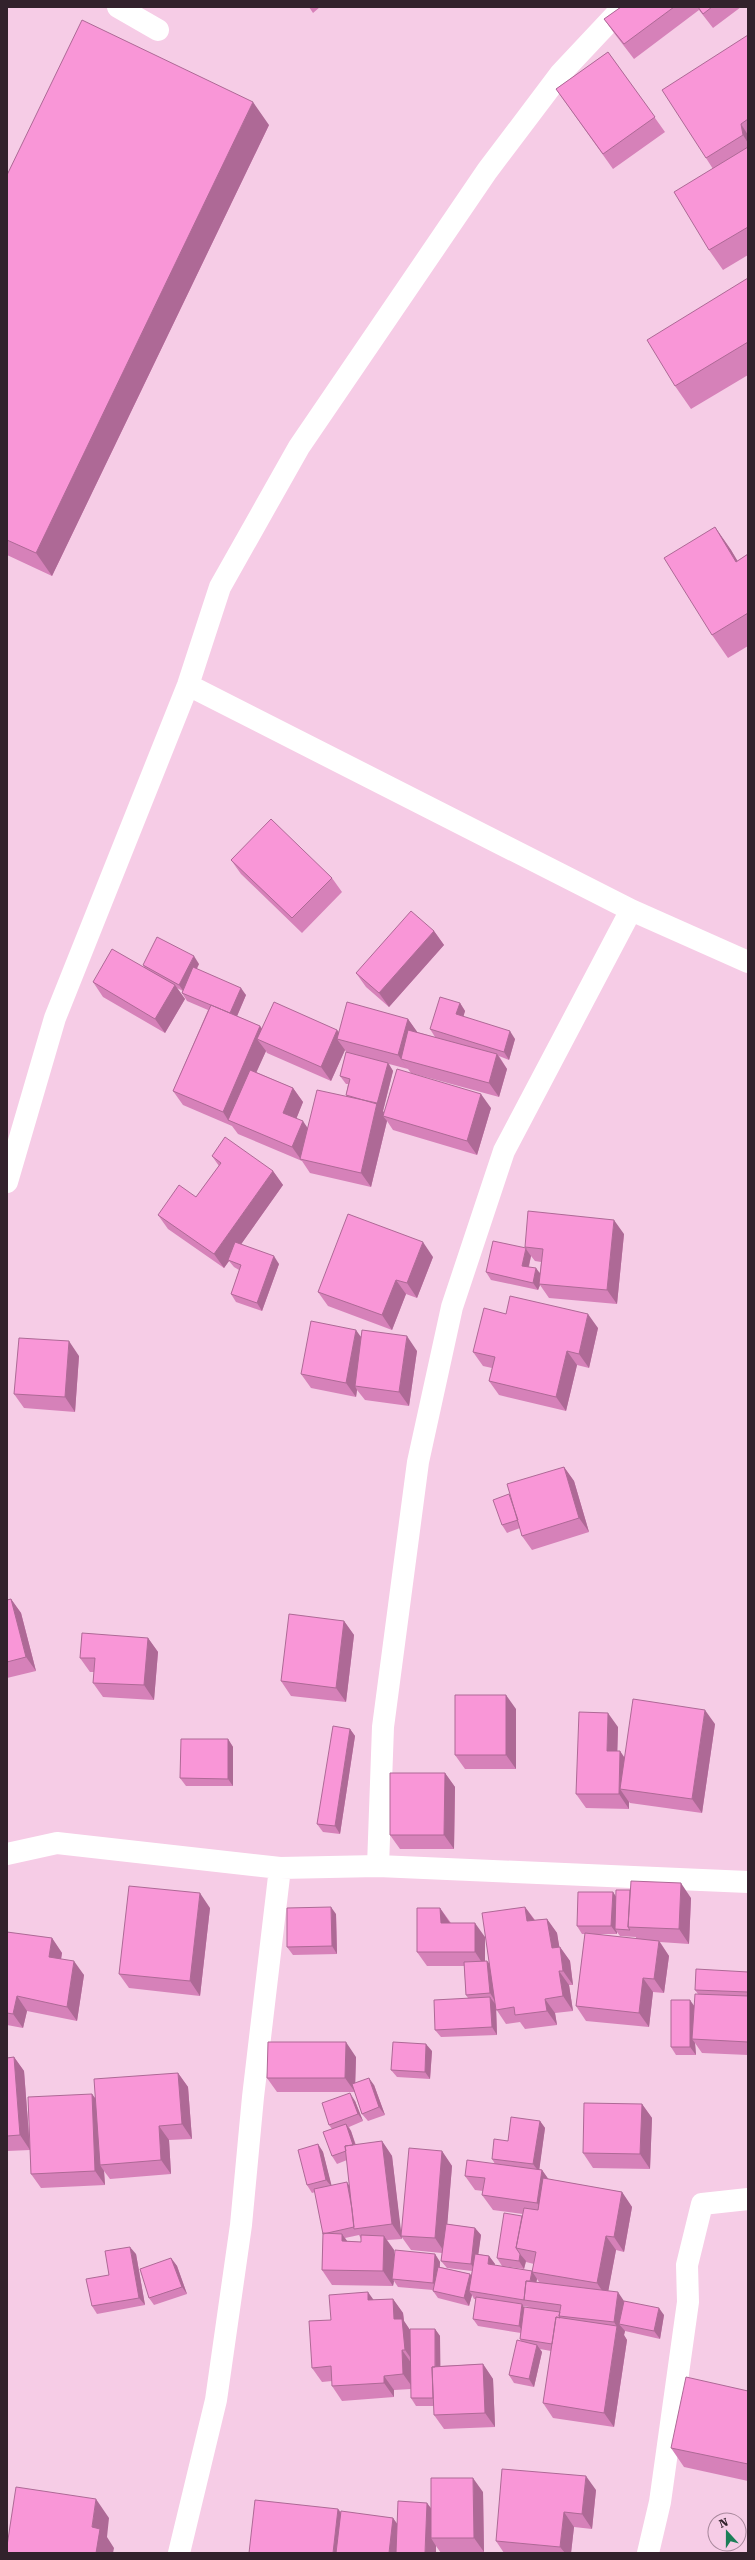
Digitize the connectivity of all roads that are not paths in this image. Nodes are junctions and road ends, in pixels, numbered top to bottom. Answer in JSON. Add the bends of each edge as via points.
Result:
{"nodes":[{"id":1,"x":118,"y":7,"type":"edge"},
{"id":2,"x":623,"y":7,"type":"edge"},
{"id":3,"x":158,"y":30,"type":"dead end"},
{"id":4,"x":188,"y":685,"type":"junction"},
{"id":5,"x":631,"y":910,"type":"junction"},
{"id":6,"x":748,"y":962,"type":"edge"},
{"id":7,"x":7,"y":1182,"type":"edge"},
{"id":8,"x":7,"y":1854,"type":"edge"},
{"id":9,"x":378,"y":1866,"type":"junction"},
{"id":10,"x":280,"y":1868,"type":"junction"},
{"id":11,"x":748,"y":1882,"type":"edge"},
{"id":12,"x":748,"y":2199,"type":"edge"},
{"id":13,"x":179,"y":2553,"type":"edge"},
{"id":14,"x":648,"y":2553,"type":"edge"}],
"edges":[{"from":1,"to":3,"type":"street"},
{"from":2,"to":4,"type":"street","via":[[561,73],[487,171],[299,447],[220,587]]},
{"from":4,"to":5,"type":"street"},
{"from":4,"to":7,"type":"street","via":[[55,1018]]},
{"from":5,"to":6,"type":"street"},
{"from":5,"to":9,"type":"street","via":[[504,1151],[452,1307],[418,1462],[392,1657],[383,1727]]},
{"from":8,"to":10,"type":"street","via":[[57,1843]]},
{"from":9,"to":10,"type":"street"},
{"from":9,"to":11,"type":"street"},
{"from":10,"to":13,"type":"street","via":[[241,2225],[217,2393]]},
{"from":12,"to":14,"type":"street","via":[[702,2204],[688,2264],[688,2302],[660,2502]]}]}
